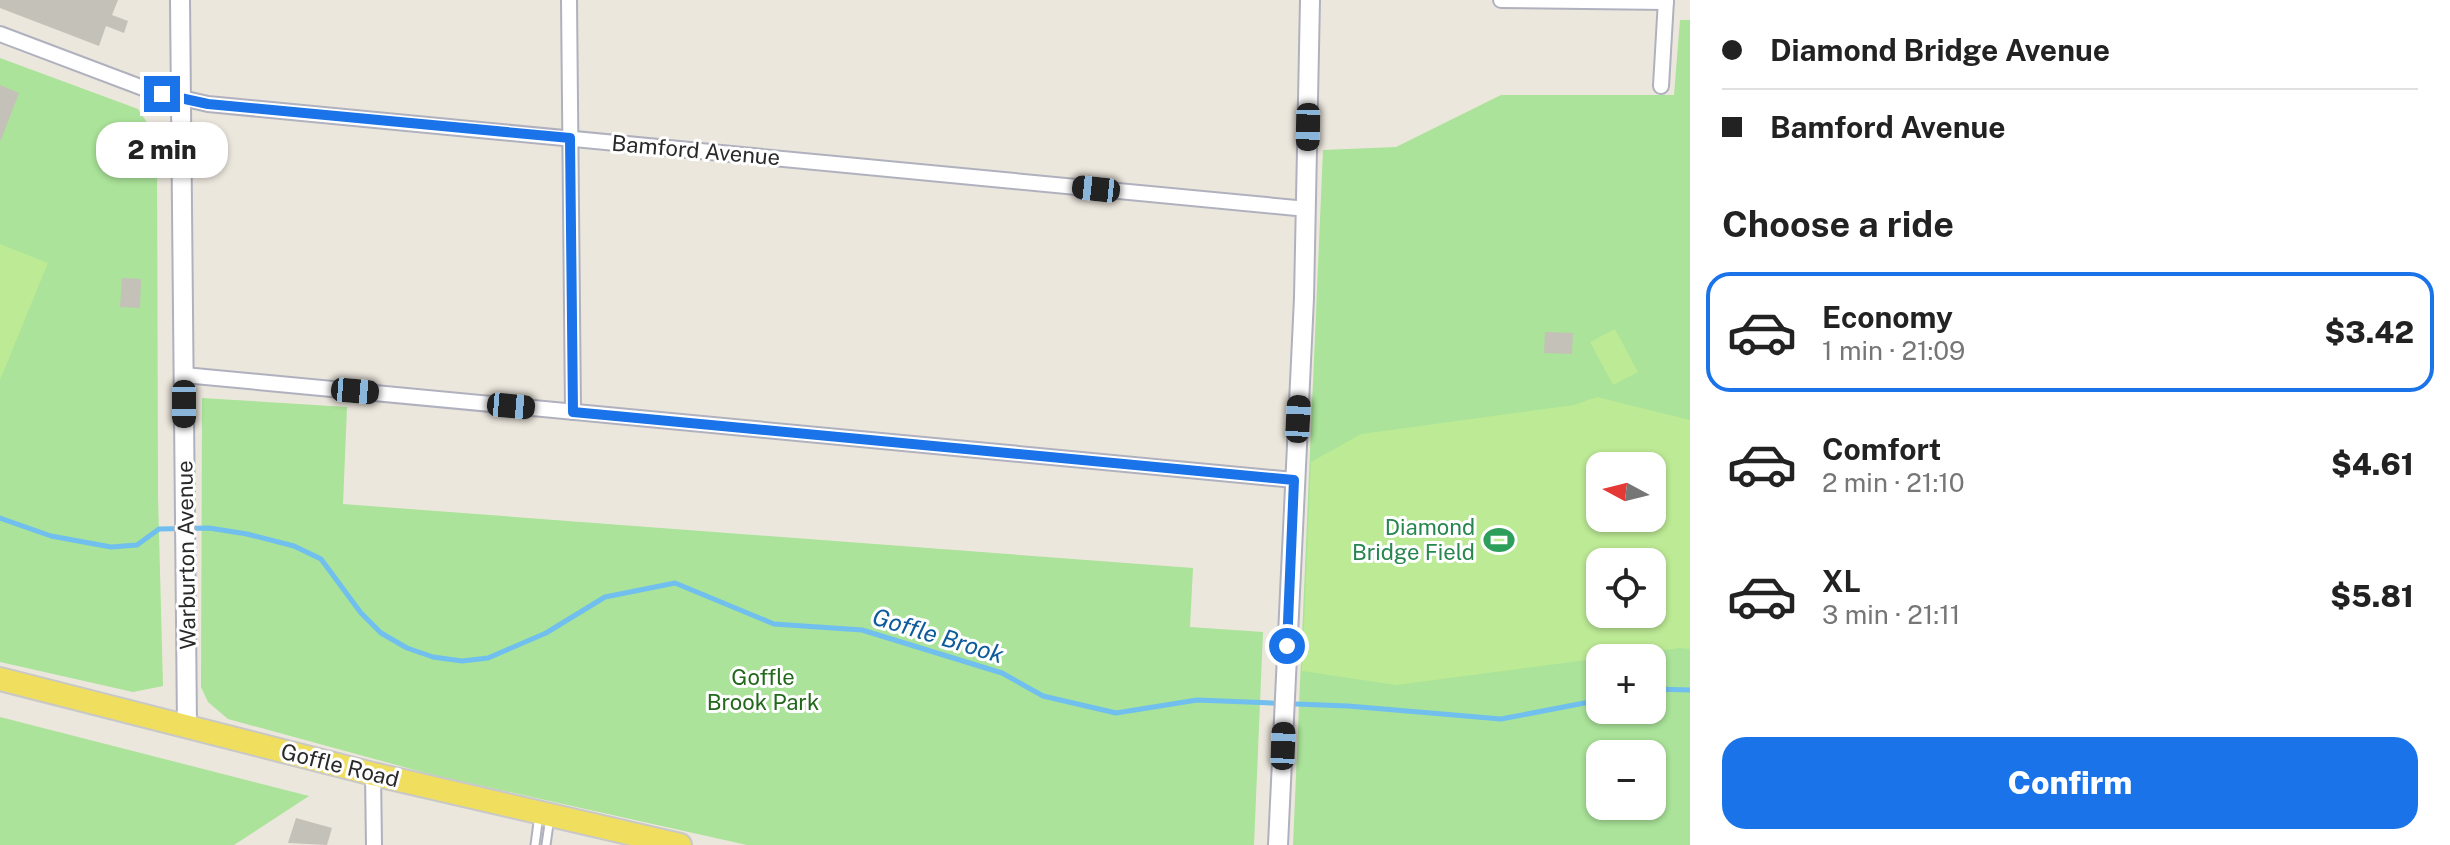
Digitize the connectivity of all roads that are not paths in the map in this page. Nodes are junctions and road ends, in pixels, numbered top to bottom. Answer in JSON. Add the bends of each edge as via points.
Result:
{"nodes":[{"id":1,"x":180,"y":0,"type":"edge"},
{"id":2,"x":569,"y":0,"type":"edge"},
{"id":3,"x":1310,"y":0,"type":"edge"},
{"id":4,"x":1501,"y":0,"type":"edge"},
{"id":5,"x":1666,"y":1,"type":"edge"},
{"id":6,"x":0,"y":34,"type":"edge"},
{"id":7,"x":1661,"y":86,"type":"dead end"},
{"id":8,"x":181,"y":99,"type":"junction"},
{"id":9,"x":570,"y":138,"type":"junction"},
{"id":10,"x":1307,"y":209,"type":"junction"},
{"id":11,"x":184,"y":375,"type":"junction"},
{"id":12,"x":573,"y":412,"type":"junction"},
{"id":13,"x":1294,"y":480,"type":"junction"},
{"id":14,"x":0,"y":679,"type":"edge"},
{"id":15,"x":187,"y":726,"type":"junction"},
{"id":16,"x":373,"y":774,"type":"junction"},
{"id":17,"x":545,"y":814,"type":"junction"},
{"id":18,"x":374,"y":845,"type":"edge"},
{"id":19,"x":535,"y":845,"type":"edge"},
{"id":20,"x":546,"y":845,"type":"edge"},
{"id":21,"x":680,"y":845,"type":"edge"},
{"id":22,"x":1278,"y":845,"type":"edge"}],
"edges":[{"from":1,"to":8,"type":"street","name":"Warburton Avenue"},
{"from":2,"to":9,"type":"street"},
{"from":3,"to":10,"type":"street"},
{"from":4,"to":5,"type":"street"},
{"from":5,"to":7,"type":"street"},
{"from":6,"to":8,"type":"street","name":"Bamford Avenue"},
{"from":8,"to":9,"type":"street","name":"Bamford Avenue"},
{"from":8,"to":11,"type":"street","name":"Warburton Avenue"},
{"from":9,"to":10,"type":"street","name":"Bamford Avenue"},
{"from":9,"to":12,"type":"street"},
{"from":10,"to":13,"type":"street"},
{"from":11,"to":12,"type":"street"},
{"from":11,"to":15,"type":"street","name":"Warburton Avenue"},
{"from":12,"to":13,"type":"street"},
{"from":13,"to":22,"type":"street"},
{"from":14,"to":15,"type":"main road","name":"Goffle Road"},
{"from":15,"to":16,"type":"main road","name":"Goffle Road"},
{"from":16,"to":17,"type":"main road","name":"Goffle Road"},
{"from":16,"to":18,"type":"street"},
{"from":17,"to":19,"type":"lane"},
{"from":17,"to":20,"type":"lane"},
{"from":17,"to":21,"type":"main road","name":"Goffle Road"}]}
